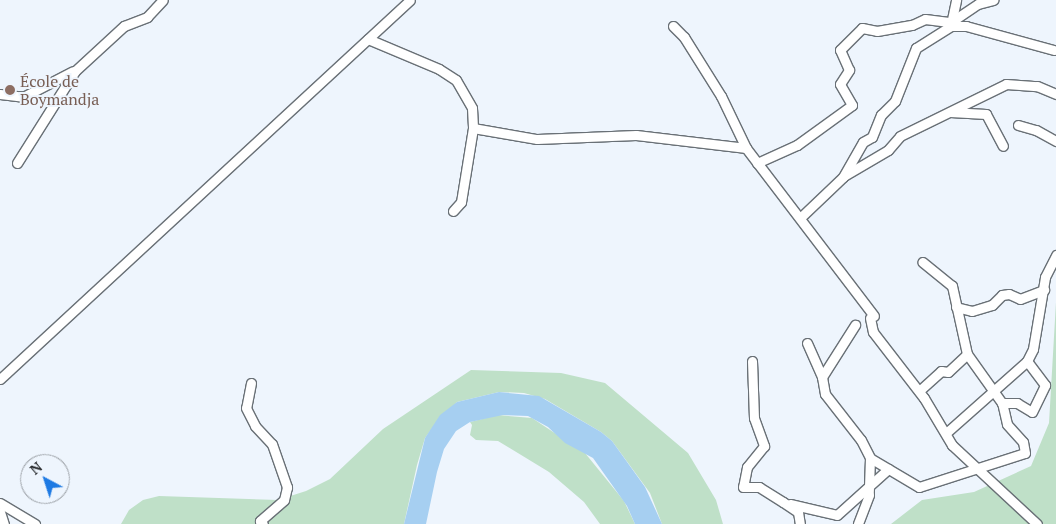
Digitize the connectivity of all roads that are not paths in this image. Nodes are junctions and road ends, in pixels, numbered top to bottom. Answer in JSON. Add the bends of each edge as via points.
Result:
{"nodes":[{"id":1,"x":164,"y":0,"type":"edge"},
{"id":2,"x":410,"y":0,"type":"edge"},
{"id":3,"x":956,"y":0,"type":"edge"},
{"id":4,"x":992,"y":0,"type":"edge"},
{"id":5,"x":951,"y":24,"type":"junction"},
{"id":6,"x":673,"y":26,"type":"dead end"},
{"id":7,"x":368,"y":39,"type":"junction"},
{"id":8,"x":1054,"y":50,"type":"dead end"},
{"id":9,"x":75,"y":71,"type":"junction"},
{"id":10,"x":0,"y":94,"type":"edge"},
{"id":11,"x":1056,"y":94,"type":"edge"},
{"id":12,"x":948,"y":112,"type":"junction"},
{"id":13,"x":1018,"y":126,"type":"dead end"},
{"id":14,"x":473,"y":128,"type":"junction"},
{"id":15,"x":1056,"y":141,"type":"edge"},
{"id":16,"x":1003,"y":146,"type":"dead end"},
{"id":17,"x":746,"y":148,"type":"junction"},
{"id":18,"x":17,"y":163,"type":"dead end"},
{"id":19,"x":758,"y":163,"type":"junction"},
{"id":20,"x":843,"y":177,"type":"junction"},
{"id":21,"x":453,"y":211,"type":"dead end"},
{"id":22,"x":801,"y":217,"type":"junction"},
{"id":23,"x":1056,"y":255,"type":"edge"},
{"id":24,"x":922,"y":262,"type":"dead end"},
{"id":25,"x":1044,"y":290,"type":"junction"},
{"id":26,"x":956,"y":307,"type":"junction"},
{"id":27,"x":855,"y":325,"type":"dead end"},
{"id":28,"x":807,"y":343,"type":"dead end"},
{"id":29,"x":967,"y":354,"type":"junction"},
{"id":30,"x":1027,"y":361,"type":"junction"},
{"id":31,"x":752,"y":362,"type":"dead end"},
{"id":32,"x":822,"y":378,"type":"junction"},
{"id":33,"x":0,"y":379,"type":"edge"},
{"id":34,"x":251,"y":383,"type":"dead end"},
{"id":35,"x":992,"y":390,"type":"junction"},
{"id":36,"x":919,"y":391,"type":"junction"},
{"id":37,"x":1002,"y":403,"type":"junction"},
{"id":38,"x":946,"y":432,"type":"junction"},
{"id":39,"x":870,"y":458,"type":"junction"},
{"id":40,"x":888,"y":469,"type":"junction"},
{"id":41,"x":980,"y":469,"type":"junction"},
{"id":42,"x":869,"y":486,"type":"junction"},
{"id":43,"x":782,"y":502,"type":"junction"},
{"id":44,"x":0,"y":503,"type":"edge"},
{"id":45,"x":0,"y":512,"type":"edge"},
{"id":46,"x":4,"y":524,"type":"edge"},
{"id":47,"x":35,"y":524,"type":"edge"},
{"id":48,"x":263,"y":524,"type":"edge"},
{"id":49,"x":800,"y":524,"type":"edge"},
{"id":50,"x":858,"y":524,"type":"edge"},
{"id":51,"x":1037,"y":524,"type":"edge"}],
"edges":[{"from":1,"to":9,"type":"street","via":[[147,17],[124,26]]},
{"from":2,"to":7,"type":"street"},
{"from":3,"to":5,"type":"street"},
{"from":4,"to":5,"type":"street","via":[[978,4]]},
{"from":5,"to":8,"type":"street"},
{"from":5,"to":19,"type":"street","via":[[925,19],[912,26],[877,31],[862,28],[840,50],[849,70],[840,84],[852,105],[797,145]]},
{"from":5,"to":20,"type":"street","via":[[916,48],[895,101],[881,115],[872,137],[862,142]]},
{"from":6,"to":17,"type":"street","via":[[684,37],[721,96]]},
{"from":7,"to":14,"type":"street","via":[[439,69],[456,80],[472,108]]},
{"from":7,"to":33,"type":"street"},
{"from":9,"to":10,"type":"street","via":[[23,97]]},
{"from":9,"to":18,"type":"street"},
{"from":11,"to":12,"type":"street","via":[[1037,86],[1006,84]]},
{"from":12,"to":16,"type":"street","via":[[986,114]]},
{"from":12,"to":20,"type":"street","via":[[900,136],[888,150]]},
{"from":13,"to":15,"type":"street","via":[[1036,130]]},
{"from":14,"to":17,"type":"street","via":[[537,139],[636,135]]},
{"from":14,"to":21,"type":"street","via":[[461,202]]},
{"from":17,"to":19,"type":"street"},
{"from":19,"to":22,"type":"street"},
{"from":20,"to":22,"type":"street"},
{"from":22,"to":36,"type":"street","via":[[872,317],[873,332]]},
{"from":23,"to":25,"type":"street","via":[[1045,277]]},
{"from":24,"to":26,"type":"street","via":[[952,286]]},
{"from":25,"to":26,"type":"street","via":[[1020,299],[1002,295],[992,305],[972,311]]},
{"from":25,"to":30,"type":"street","via":[[1038,308],[1033,349]]},
{"from":26,"to":29,"type":"street"},
{"from":27,"to":32,"type":"street"},
{"from":28,"to":32,"type":"street"},
{"from":29,"to":35,"type":"street"},
{"from":29,"to":36,"type":"street","via":[[948,372],[940,371]]},
{"from":30,"to":35,"type":"street"},
{"from":30,"to":37,"type":"street","via":[[1045,385],[1032,412],[1017,403]]},
{"from":31,"to":43,"type":"street","via":[[754,418],[764,446],[747,467],[743,487],[759,487]]},
{"from":32,"to":39,"type":"street","via":[[825,394],[861,440]]},
{"from":34,"to":48,"type":"street","via":[[246,408],[255,426],[272,444],[287,487],[284,500],[260,521]]},
{"from":35,"to":37,"type":"street"},
{"from":35,"to":38,"type":"street"},
{"from":36,"to":38,"type":"street"},
{"from":37,"to":41,"type":"street","via":[[1007,424],[1023,442],[1025,453]]},
{"from":38,"to":41,"type":"street","via":[[952,445]]},
{"from":39,"to":40,"type":"street"},
{"from":39,"to":42,"type":"street"},
{"from":40,"to":41,"type":"street","via":[[919,487]]},
{"from":40,"to":42,"type":"street"},
{"from":41,"to":51,"type":"street"},
{"from":42,"to":43,"type":"street","via":[[837,515]]},
{"from":42,"to":50,"type":"street"},
{"from":43,"to":49,"type":"street","via":[[798,512]]},
{"from":44,"to":47,"type":"street"},
{"from":45,"to":46,"type":"street"}]}
